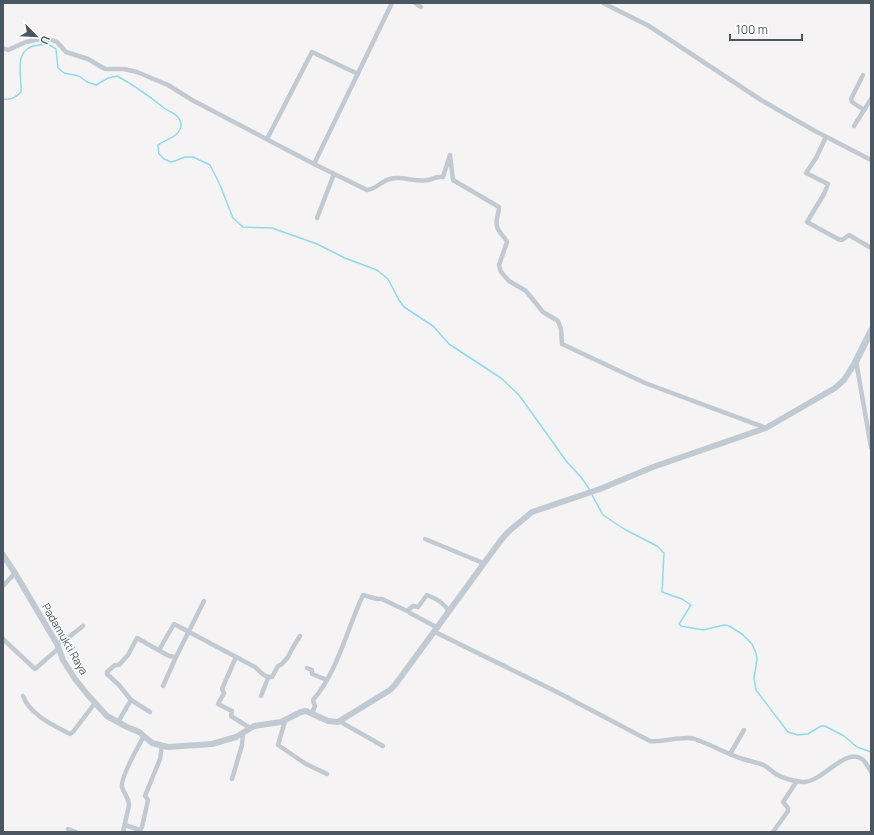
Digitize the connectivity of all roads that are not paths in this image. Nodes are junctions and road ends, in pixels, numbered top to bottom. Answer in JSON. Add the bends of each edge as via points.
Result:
{"nodes":[{"id":1,"x":392,"y":3,"type":"edge"},
{"id":2,"x":415,"y":3,"type":"edge"},
{"id":3,"x":603,"y":3,"type":"edge"},
{"id":4,"x":421,"y":7,"type":"dead end"},
{"id":5,"x":3,"y":48,"type":"edge"},
{"id":6,"x":358,"y":74,"type":"junction"},
{"id":7,"x":863,"y":75,"type":"dead end"},
{"id":8,"x":871,"y":99,"type":"edge"},
{"id":9,"x":864,"y":110,"type":"junction"},
{"id":10,"x":854,"y":126,"type":"dead end"},
{"id":11,"x":826,"y":137,"type":"junction"},
{"id":12,"x":267,"y":138,"type":"junction"},
{"id":13,"x":871,"y":160,"type":"edge"},
{"id":14,"x":314,"y":164,"type":"junction"},
{"id":15,"x":334,"y":174,"type":"junction"},
{"id":16,"x":316,"y":218,"type":"dead end"},
{"id":17,"x":871,"y":248,"type":"edge"},
{"id":18,"x":871,"y":331,"type":"edge"},
{"id":19,"x":856,"y":361,"type":"junction"},
{"id":20,"x":766,"y":428,"type":"junction"},
{"id":21,"x":870,"y":431,"type":"edge"},
{"id":22,"x":871,"y":448,"type":"edge"},
{"id":23,"x":425,"y":539,"type":"dead end"},
{"id":24,"x":3,"y":555,"type":"edge"},
{"id":25,"x":483,"y":563,"type":"junction"},
{"id":26,"x":15,"y":573,"type":"junction"},
{"id":27,"x":4,"y":585,"type":"dead end"},
{"id":28,"x":204,"y":602,"type":"dead end"},
{"id":29,"x":449,"y":612,"type":"junction"},
{"id":30,"x":410,"y":613,"type":"dead end"},
{"id":31,"x":83,"y":626,"type":"dead end"},
{"id":32,"x":436,"y":630,"type":"junction"},
{"id":33,"x":189,"y":632,"type":"junction"},
{"id":34,"x":300,"y":636,"type":"dead end"},
{"id":35,"x":3,"y":639,"type":"edge"},
{"id":36,"x":58,"y":646,"type":"junction"},
{"id":37,"x":159,"y":650,"type":"junction"},
{"id":38,"x":176,"y":657,"type":"junction"},
{"id":39,"x":236,"y":657,"type":"junction"},
{"id":40,"x":307,"y":668,"type":"dead end"},
{"id":41,"x":268,"y":678,"type":"junction"},
{"id":42,"x":327,"y":680,"type":"junction"},
{"id":43,"x":163,"y":686,"type":"dead end"},
{"id":44,"x":23,"y":696,"type":"dead end"},
{"id":45,"x":261,"y":696,"type":"dead end"},
{"id":46,"x":131,"y":700,"type":"junction"},
{"id":47,"x":95,"y":703,"type":"junction"},
{"id":48,"x":150,"y":712,"type":"dead end"},
{"id":49,"x":312,"y":713,"type":"junction"},
{"id":50,"x":285,"y":721,"type":"junction"},
{"id":51,"x":118,"y":722,"type":"junction"},
{"id":52,"x":339,"y":722,"type":"junction"},
{"id":53,"x":250,"y":728,"type":"junction"},
{"id":54,"x":744,"y":730,"type":"dead end"},
{"id":55,"x":243,"y":732,"type":"junction"},
{"id":56,"x":144,"y":736,"type":"junction"},
{"id":57,"x":162,"y":746,"type":"junction"},
{"id":58,"x":383,"y":746,"type":"dead end"},
{"id":59,"x":730,"y":754,"type":"junction"},
{"id":60,"x":871,"y":772,"type":"edge"},
{"id":61,"x":327,"y":774,"type":"dead end"},
{"id":62,"x":232,"y":779,"type":"dead end"},
{"id":63,"x":796,"y":781,"type":"junction"},
{"id":64,"x":125,"y":826,"type":"junction"},
{"id":65,"x":68,"y":829,"type":"dead end"},
{"id":66,"x":76,"y":832,"type":"edge"},
{"id":67,"x":123,"y":832,"type":"edge"},
{"id":68,"x":773,"y":832,"type":"edge"}],
"edges":[{"from":1,"to":6,"type":"street"},
{"from":2,"to":4,"type":"street"},
{"from":3,"to":11,"type":"street","via":[[649,26],[761,100]]},
{"from":5,"to":12,"type":"street","via":[[8,50],[26,42],[52,40],[66,52],[88,59],[105,69],[131,70],[163,83]]},
{"from":6,"to":12,"type":"street","via":[[312,52]]},
{"from":6,"to":14,"type":"street"},
{"from":7,"to":9,"type":"street","via":[[850,99]]},
{"from":8,"to":9,"type":"street"},
{"from":9,"to":10,"type":"street"},
{"from":11,"to":13,"type":"street"},
{"from":11,"to":17,"type":"street","via":[[806,173],[828,184],[807,222],[838,239],[842,240],[849,235]]},
{"from":12,"to":14,"type":"street"},
{"from":14,"to":15,"type":"street"},
{"from":15,"to":16,"type":"street"},
{"from":15,"to":20,"type":"street","via":[[372,190],[387,179],[426,181],[443,176],[450,155],[453,180],[499,207],[497,228],[507,242],[499,265],[501,272],[509,281],[526,291],[543,312],[558,321],[562,344],[645,383]]},
{"from":18,"to":19,"type":"main road"},
{"from":19,"to":20,"type":"street","via":[[844,380],[835,388]]},
{"from":19,"to":21,"type":"street"},
{"from":20,"to":25,"type":"street","via":[[532,512],[508,532]]},
{"from":21,"to":22,"type":"street"},
{"from":23,"to":25,"type":"street"},
{"from":24,"to":26,"type":"street","name":"Padamukti Raya"},
{"from":25,"to":29,"type":"street"},
{"from":26,"to":27,"type":"street"},
{"from":26,"to":36,"type":"street","name":"Padamukti Raya"},
{"from":28,"to":33,"type":"street"},
{"from":29,"to":32,"type":"street"},
{"from":29,"to":42,"type":"street","via":[[436,598],[427,595],[418,607],[414,606],[407,611],[382,599],[363,595]]},
{"from":30,"to":32,"type":"street"},
{"from":31,"to":36,"type":"street"},
{"from":32,"to":52,"type":"street","via":[[390,690]]},
{"from":32,"to":59,"type":"street","via":[[650,741],[693,738]]},
{"from":33,"to":37,"type":"street","via":[[174,624]]},
{"from":33,"to":38,"type":"street"},
{"from":33,"to":39,"type":"street"},
{"from":34,"to":41,"type":"street","via":[[288,658],[278,666],[272,677]]},
{"from":35,"to":36,"type":"street","via":[[36,669]]},
{"from":36,"to":47,"type":"street","name":"Padamukti Raya","via":[[75,679]]},
{"from":37,"to":38,"type":"street"},
{"from":37,"to":46,"type":"street","via":[[137,638],[127,657],[119,665],[114,664],[107,672],[106,674]]},
{"from":38,"to":43,"type":"street"},
{"from":39,"to":41,"type":"street"},
{"from":39,"to":53,"type":"street","via":[[218,704],[232,711],[231,716]]},
{"from":40,"to":42,"type":"street","via":[[312,670],[312,674]]},
{"from":41,"to":45,"type":"street"},
{"from":42,"to":49,"type":"street","via":[[313,700],[315,706]]},
{"from":44,"to":47,"type":"street","via":[[30,708],[70,734]]},
{"from":46,"to":48,"type":"street"},
{"from":46,"to":51,"type":"street"},
{"from":47,"to":51,"type":"street","name":"Padamukti Raya","via":[[107,716]]},
{"from":49,"to":50,"type":"street","name":"Padamukti Raya","via":[[301,712]]},
{"from":49,"to":52,"type":"street","via":[[328,721]]},
{"from":50,"to":53,"type":"street","name":"Padamukti Raya"},
{"from":50,"to":61,"type":"street","via":[[279,746]]},
{"from":51,"to":56,"type":"street","name":"Padamukti Raya"},
{"from":52,"to":58,"type":"street"},
{"from":53,"to":55,"type":"street","name":"Padamukti Raya"},
{"from":54,"to":59,"type":"street"},
{"from":55,"to":57,"type":"street","name":"Padamukti Raya","via":[[236,737],[212,744],[168,748]]},
{"from":55,"to":62,"type":"street"},
{"from":56,"to":57,"type":"street","name":"Padamukti Raya","via":[[152,743]]},
{"from":56,"to":64,"type":"street","via":[[122,782],[122,788],[129,800]]},
{"from":57,"to":64,"type":"street","via":[[160,759],[145,796],[148,800],[142,827],[140,830]]},
{"from":59,"to":63,"type":"street","via":[[762,764],[784,778]]},
{"from":60,"to":63,"type":"street","via":[[864,760],[850,757],[843,759],[817,778],[805,782]]},
{"from":63,"to":68,"type":"street","via":[[783,802],[788,811]]},
{"from":64,"to":67,"type":"street"},
{"from":65,"to":66,"type":"street"}]}
